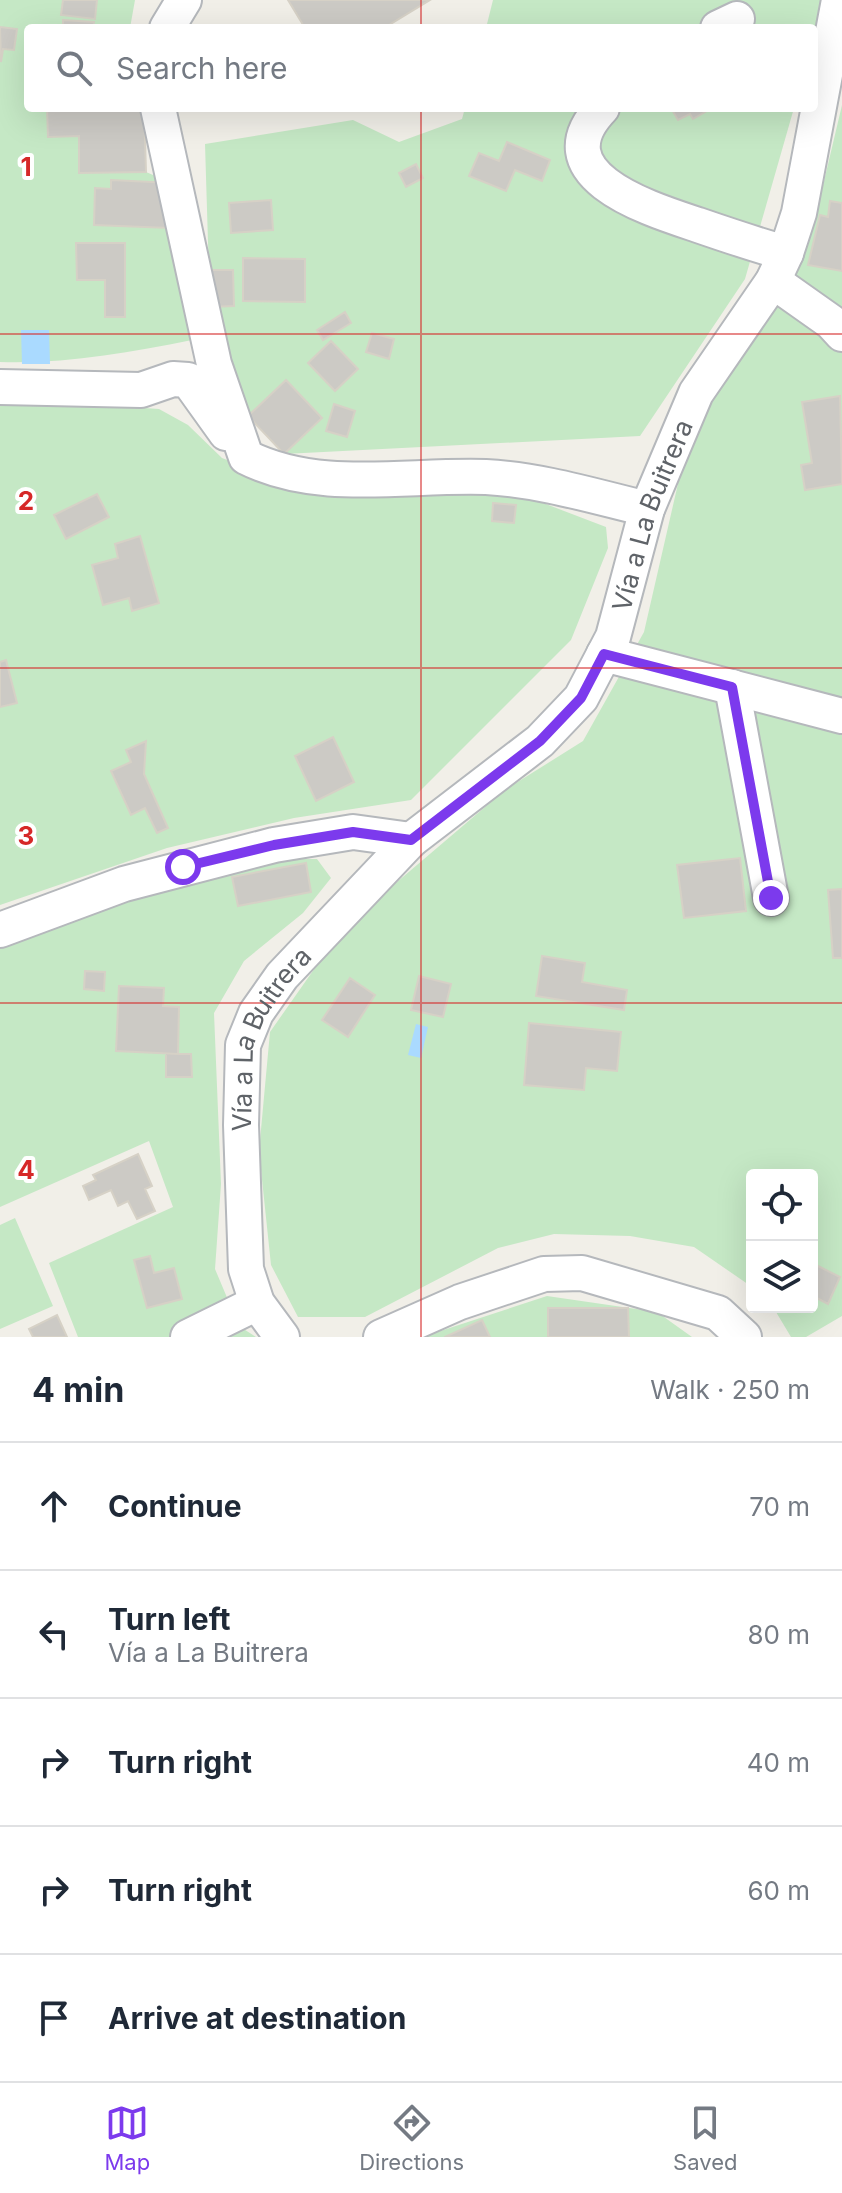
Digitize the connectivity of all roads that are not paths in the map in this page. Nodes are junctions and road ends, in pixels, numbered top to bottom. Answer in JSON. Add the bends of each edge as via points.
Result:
{"nodes":[{"id":1,"x":184,"y":0,"type":"edge"},
{"id":2,"x":839,"y":0,"type":"edge"},
{"id":3,"x":169,"y":24,"type":"edge"},
{"id":4,"x":159,"y":112,"type":"edge"},
{"id":5,"x":598,"y":112,"type":"edge"},
{"id":6,"x":818,"y":112,"type":"edge"},
{"id":7,"x":818,"y":112,"type":"edge"},
{"id":8,"x":779,"y":267,"type":"junction"},
{"id":9,"x":842,"y":334,"type":"edge"},
{"id":10,"x":0,"y":387,"type":"edge"},
{"id":11,"x":246,"y":457,"type":"junction"},
{"id":12,"x":647,"y":509,"type":"junction"},
{"id":13,"x":604,"y":654,"type":"junction"},
{"id":14,"x":732,"y":687,"type":"junction"},
{"id":15,"x":842,"y":716,"type":"edge"},
{"id":16,"x":411,"y":840,"type":"junction"},
{"id":17,"x":771,"y":898,"type":"dead end"},
{"id":18,"x":0,"y":930,"type":"edge"},
{"id":19,"x":257,"y":1303,"type":"junction"},
{"id":20,"x":188,"y":1337,"type":"edge"},
{"id":21,"x":282,"y":1337,"type":"edge"},
{"id":22,"x":381,"y":1337,"type":"edge"},
{"id":23,"x":744,"y":1337,"type":"edge"}],
"edges":[{"from":1,"to":3,"type":"street"},
{"from":2,"to":7,"type":"street","name":"Vía a La Buitrera"},
{"from":4,"to":11,"type":"street","via":[[214,364]]},
{"from":5,"to":8,"type":"street","via":[[583,138],[586,162],[603,184]]},
{"from":6,"to":8,"type":"street","name":"Vía a La Buitrera","via":[[799,213]]},
{"from":8,"to":9,"type":"street"},
{"from":8,"to":12,"type":"street","name":"Vía a La Buitrera","via":[[696,393]]},
{"from":10,"to":11,"type":"street","via":[[141,390],[173,379],[188,380]]},
{"from":11,"to":12,"type":"street","via":[[274,472],[346,479],[534,481]]},
{"from":12,"to":13,"type":"street","name":"Vía a La Buitrera"},
{"from":13,"to":14,"type":"street"},
{"from":13,"to":16,"type":"street","name":"Vía a La Buitrera","via":[[581,698],[540,741]]},
{"from":14,"to":15,"type":"street"},
{"from":14,"to":17,"type":"street"},
{"from":16,"to":18,"type":"street","via":[[353,832],[274,845],[124,884]]},
{"from":16,"to":19,"type":"street","name":"Vía a La Buitrera","via":[[282,976],[256,1013],[243,1045],[246,1269]]},
{"from":19,"to":20,"type":"street"},
{"from":19,"to":21,"type":"street","name":"Vía a La Buitrera"},
{"from":22,"to":23,"type":"street","via":[[460,1302],[544,1274],[582,1273],[718,1313]]}]}
